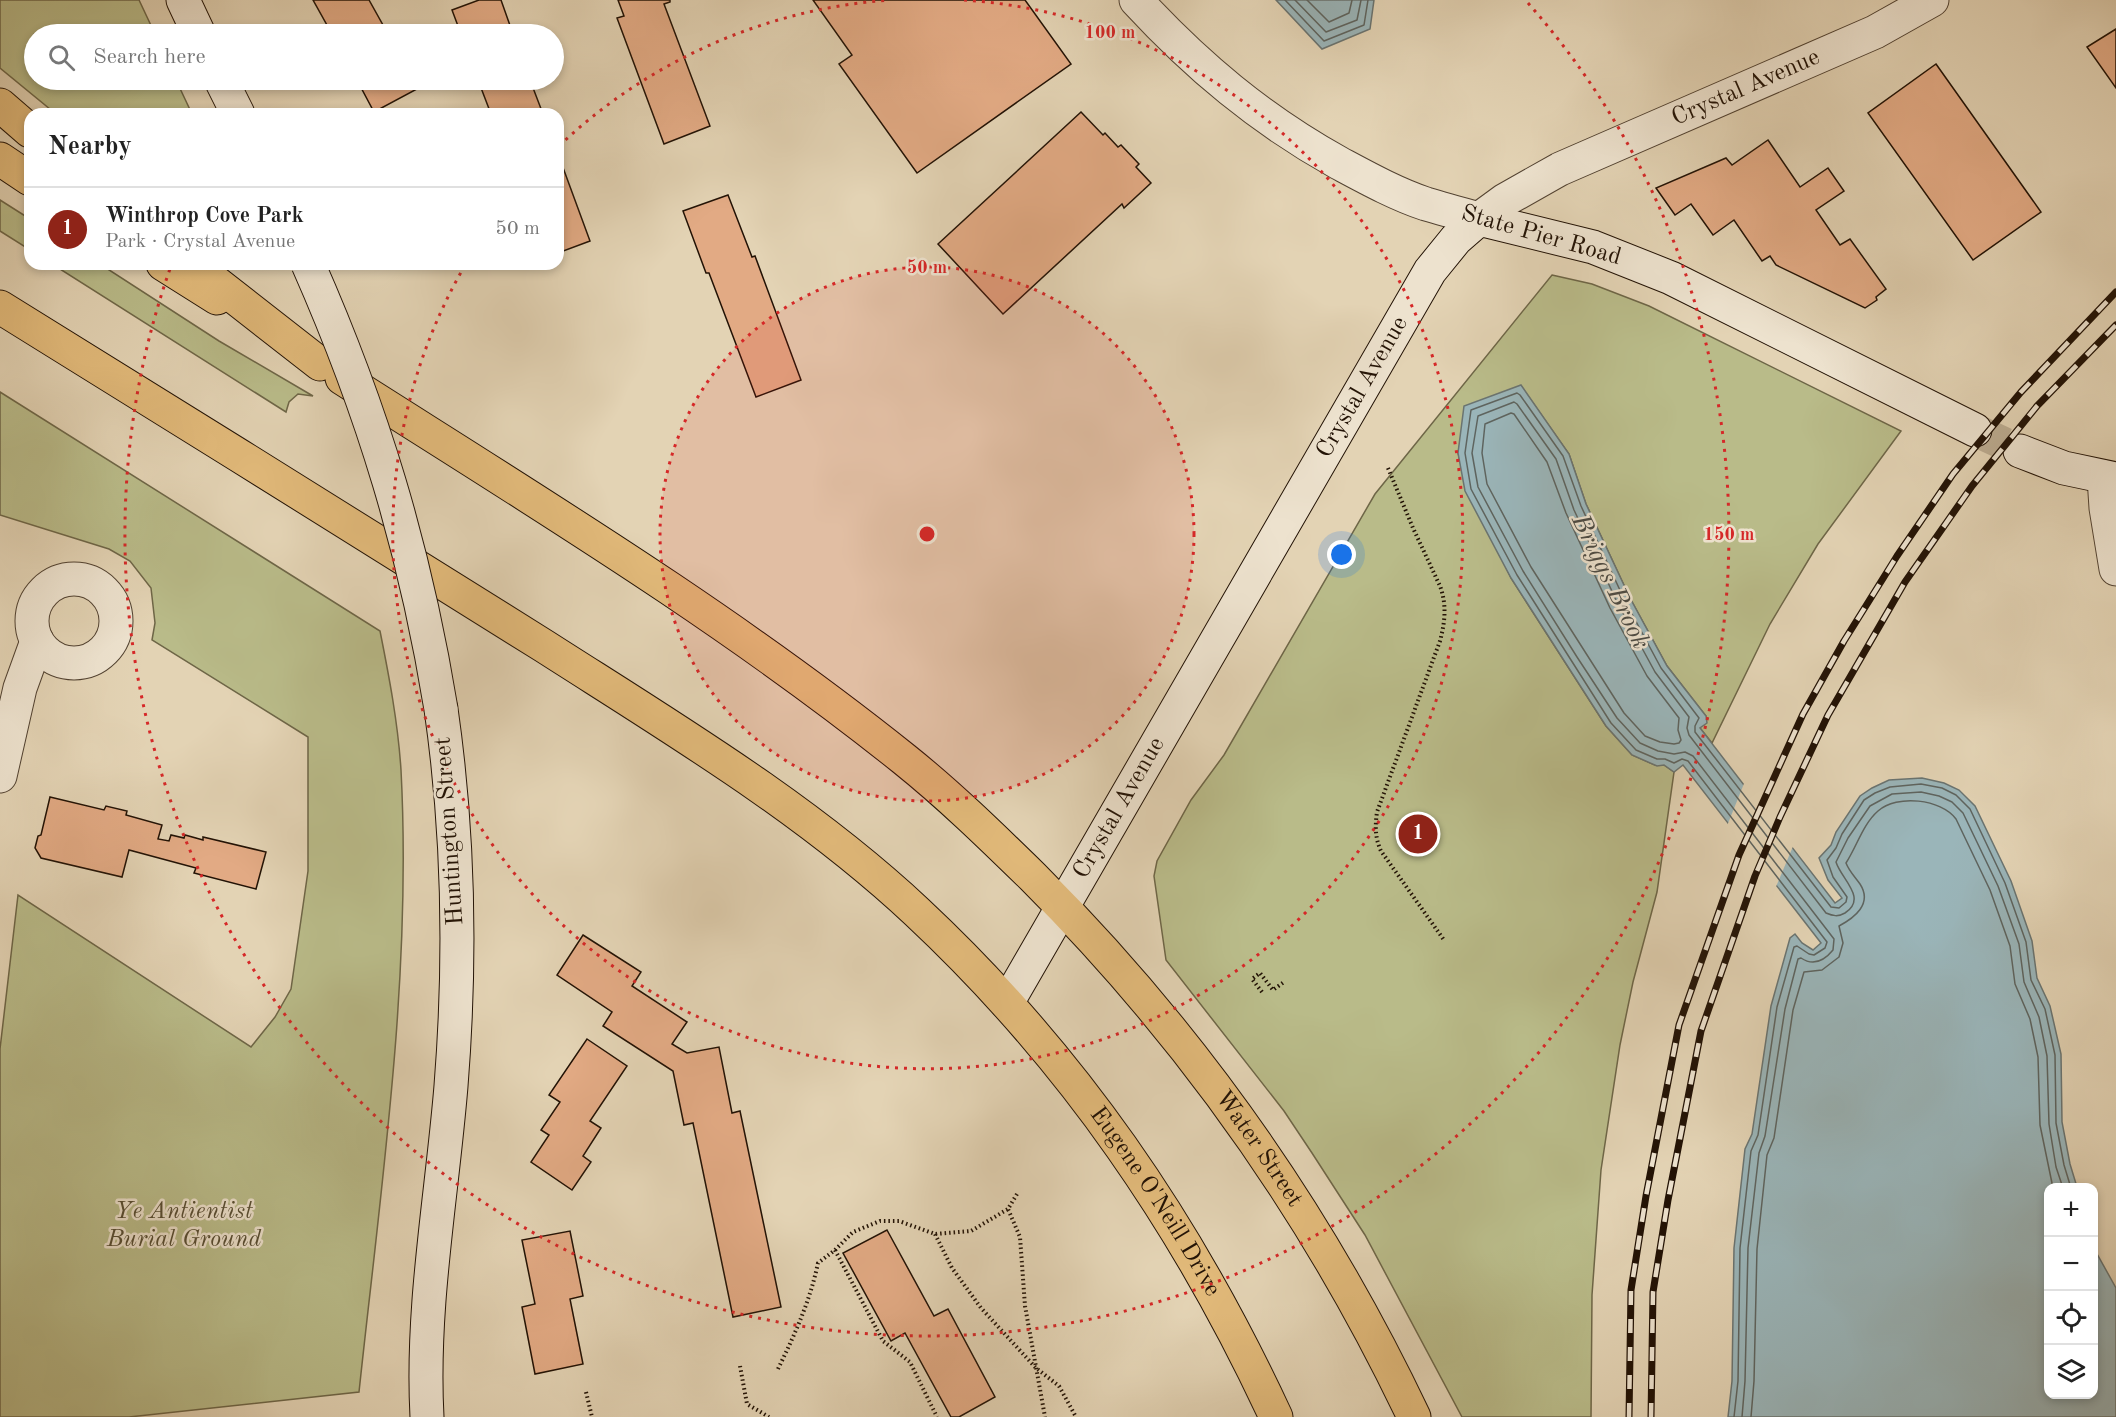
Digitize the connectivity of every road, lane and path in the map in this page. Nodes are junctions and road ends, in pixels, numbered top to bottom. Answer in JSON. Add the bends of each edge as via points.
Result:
{"nodes":[{"id":1,"x":183,"y":0,"type":"edge"},
{"id":2,"x":1136,"y":0,"type":"edge"},
{"id":3,"x":1932,"y":0,"type":"edge"},
{"id":4,"x":195,"y":24,"type":"edge"},
{"id":5,"x":226,"y":90,"type":"edge"},
{"id":6,"x":0,"y":105,"type":"edge"},
{"id":7,"x":235,"y":108,"type":"edge"},
{"id":8,"x":24,"y":126,"type":"edge"},
{"id":9,"x":0,"y":159,"type":"edge"},
{"id":10,"x":24,"y":175,"type":"edge"},
{"id":11,"x":1479,"y":219,"type":"junction"},
{"id":12,"x":172,"y":270,"type":"edge"},
{"id":13,"x":200,"y":270,"type":"edge"},
{"id":14,"x":311,"y":270,"type":"edge"},
{"id":15,"x":0,"y":307,"type":"edge"},
{"id":16,"x":320,"y":364,"type":"junction"},
{"id":17,"x":1975,"y":430,"type":"tunnel mouth"},
{"id":18,"x":2020,"y":451,"type":"tunnel mouth"},
{"id":19,"x":1388,"y":468,"type":"dead end"},
{"id":20,"x":2110,"y":478,"type":"edge"},
{"id":21,"x":2116,"y":569,"type":"edge"},
{"id":22,"x":37,"y":641,"type":"dead end"},
{"id":23,"x":0,"y":776,"type":"edge"},
{"id":24,"x":1062,"y":907,"type":"junction"},
{"id":25,"x":1444,"y":940,"type":"dead end"},
{"id":26,"x":1284,"y":982,"type":"dead end"},
{"id":27,"x":1262,"y":992,"type":"dead end"},
{"id":28,"x":1007,"y":1003,"type":"junction"},
{"id":29,"x":1017,"y":1194,"type":"dead end"},
{"id":30,"x":1008,"y":1209,"type":"junction"},
{"id":31,"x":935,"y":1234,"type":"junction"},
{"id":32,"x":835,"y":1251,"type":"junction"},
{"id":33,"x":740,"y":1366,"type":"dead end"},
{"id":34,"x":1036,"y":1368,"type":"junction"},
{"id":35,"x":778,"y":1369,"type":"dead end"},
{"id":36,"x":586,"y":1392,"type":"dead end"},
{"id":37,"x":427,"y":1417,"type":"edge"},
{"id":38,"x":591,"y":1417,"type":"edge"},
{"id":39,"x":769,"y":1417,"type":"edge"},
{"id":40,"x":937,"y":1417,"type":"edge"},
{"id":41,"x":1045,"y":1417,"type":"edge"},
{"id":42,"x":1076,"y":1417,"type":"edge"},
{"id":43,"x":1276,"y":1417,"type":"edge"},
{"id":44,"x":1414,"y":1417,"type":"edge"}],
"edges":[{"from":1,"to":4,"type":"main road"},
{"from":2,"to":11,"type":"main road","name":"State Pier Road","via":[[1198,63],[1263,117],[1302,142],[1377,183]]},
{"from":3,"to":11,"type":"main road","name":"Crystal Avenue","via":[[1865,36],[1560,169]]},
{"from":5,"to":7,"type":"main road"},
{"from":6,"to":8,"type":"main road"},
{"from":9,"to":10,"type":"main road"},
{"from":11,"to":17,"type":"main road","name":"State Pier Road","via":[[1575,242],[1671,278]]},
{"from":11,"to":24,"type":"main road","name":"Crystal Avenue","via":[[1456,239],[1430,271]]},
{"from":12,"to":16,"type":"main road"},
{"from":13,"to":16,"type":"main road"},
{"from":14,"to":37,"type":"main road","name":"Huntington Street","bridge":true,"via":[[386,466],[415,574],[441,709],[453,813],[458,937],[456,1006],[430,1283]]},
{"from":15,"to":28,"type":"main road","name":"Eugene O'Neill Drive","via":[[704,749],[847,852],[916,910]]},
{"from":16,"to":24,"type":"main road","name":"Water Street","via":[[654,578],[809,685],[983,828]]},
{"from":18,"to":20,"type":"main road","via":[[2064,468]]},
{"from":19,"to":25,"type":"path","via":[[1440,586],[1445,616],[1440,641],[1377,812],[1377,842]]},
{"from":20,"to":21,"type":"main road","via":[[2107,519]]},
{"from":22,"to":23,"type":"main road","via":[[20,688]]},
{"from":24,"to":28,"type":"main road","name":"Crystal Avenue"},
{"from":24,"to":44,"type":"main road","name":"Water Street","via":[[1176,1036],[1242,1124],[1349,1291]]},
{"from":26,"to":27,"type":"path","via":[[1273,990],[1260,973],[1252,979]]},
{"from":28,"to":43,"type":"main road","name":"Eugene O'Neill Drive","via":[[1100,1115],[1153,1191],[1207,1280]]},
{"from":29,"to":30,"type":"path"},
{"from":30,"to":31,"type":"path","via":[[971,1231]]},
{"from":30,"to":34,"type":"path","via":[[1020,1237],[1025,1306]]},
{"from":31,"to":32,"type":"path","via":[[899,1221],[880,1221],[854,1232]]},
{"from":31,"to":34,"type":"path","via":[[952,1268],[981,1308]]},
{"from":32,"to":35,"type":"path","via":[[818,1263],[809,1300]]},
{"from":32,"to":40,"type":"path","via":[[883,1341],[910,1362]]},
{"from":33,"to":39,"type":"path","via":[[747,1404]]},
{"from":34,"to":41,"type":"path"},
{"from":34,"to":42,"type":"path","via":[[1059,1386]]},
{"from":36,"to":38,"type":"path"}]}
